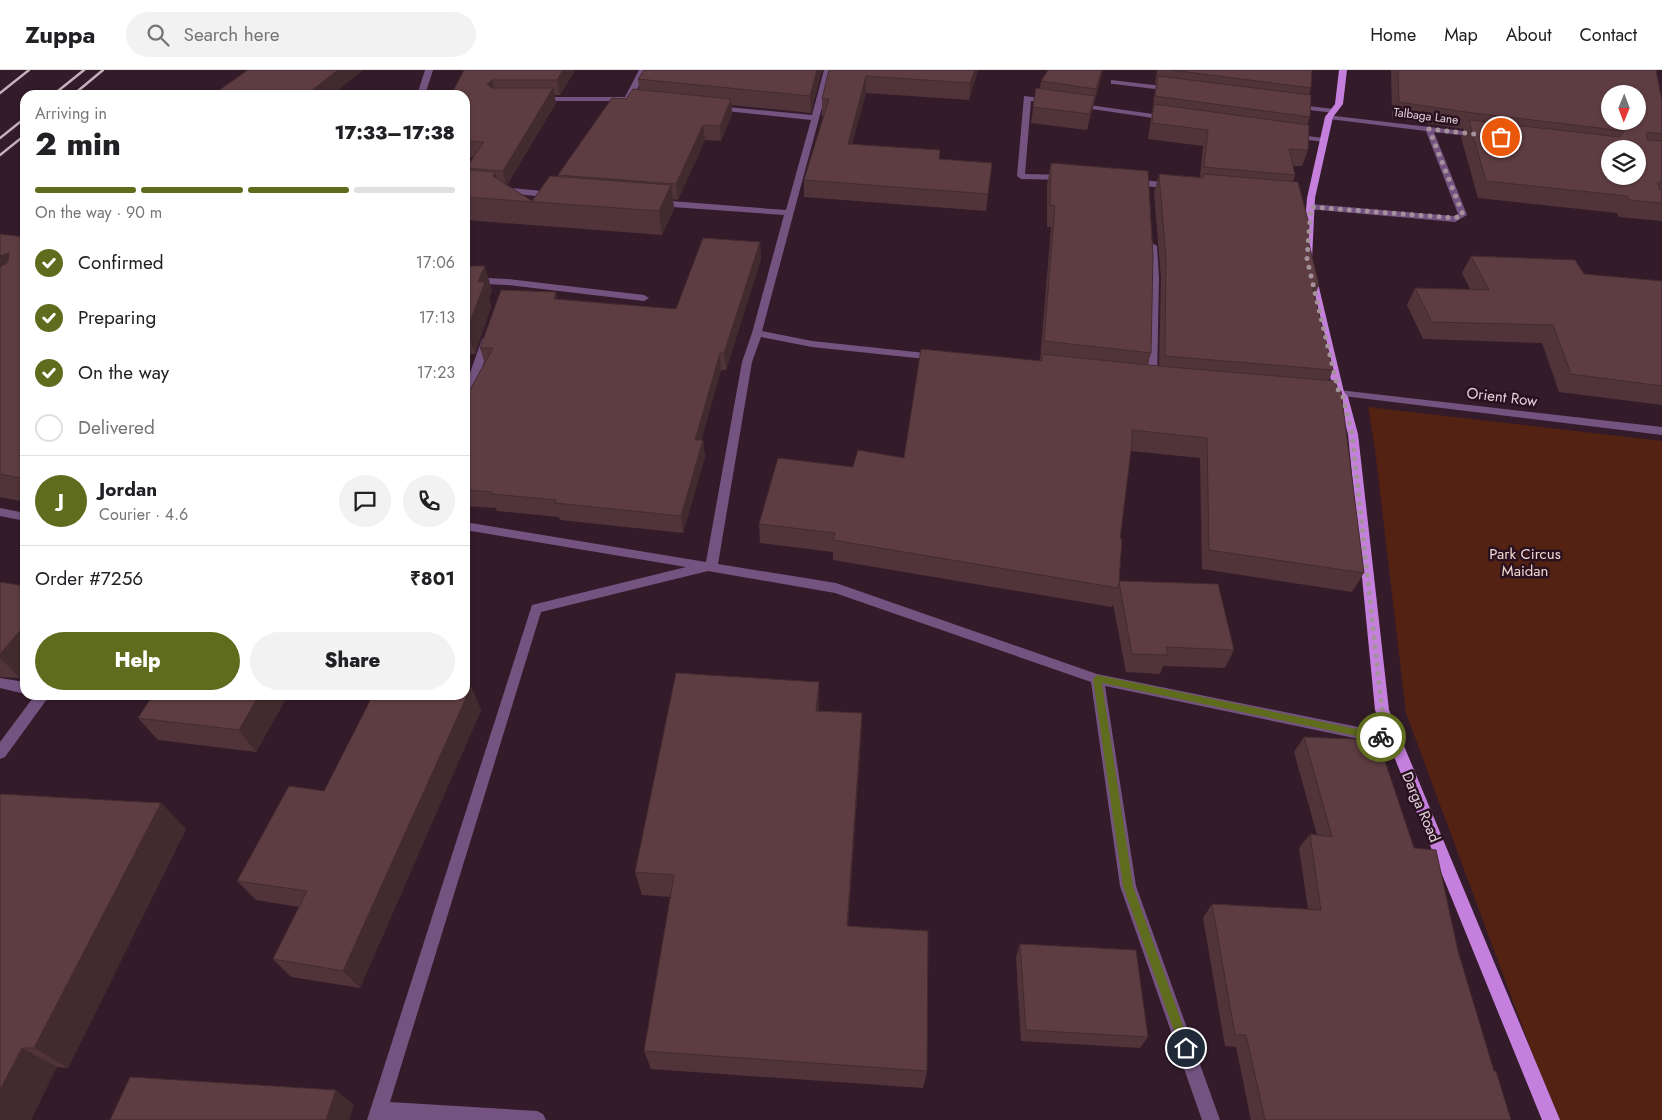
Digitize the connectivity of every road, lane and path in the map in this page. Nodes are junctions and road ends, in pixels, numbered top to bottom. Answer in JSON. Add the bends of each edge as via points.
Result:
{"nodes":[{"id":1,"x":429,"y":70,"type":"edge"},
{"id":2,"x":643,"y":70,"type":"edge"},
{"id":3,"x":828,"y":70,"type":"edge"},
{"id":4,"x":1343,"y":70,"type":"edge"},
{"id":5,"x":1114,"y":82,"type":"dead end"},
{"id":6,"x":423,"y":90,"type":"edge"},
{"id":7,"x":1179,"y":90,"type":"edge"},
{"id":8,"x":534,"y":99,"type":"edge"},
{"id":9,"x":628,"y":99,"type":"junction"},
{"id":10,"x":638,"y":100,"type":"edge"},
{"id":11,"x":1057,"y":102,"type":"edge"},
{"id":12,"x":1067,"y":104,"type":"edge"},
{"id":13,"x":1285,"y":105,"type":"edge"},
{"id":14,"x":707,"y":107,"type":"edge"},
{"id":15,"x":1332,"y":114,"type":"junction"},
{"id":16,"x":816,"y":118,"type":"junction"},
{"id":17,"x":1176,"y":119,"type":"edge"},
{"id":18,"x":1429,"y":129,"type":"junction"},
{"id":19,"x":1285,"y":135,"type":"edge"},
{"id":20,"x":1486,"y":136,"type":"edge"},
{"id":21,"x":1324,"y":140,"type":"junction"},
{"id":22,"x":1071,"y":178,"type":"edge"},
{"id":23,"x":1119,"y":182,"type":"edge"},
{"id":24,"x":1177,"y":186,"type":"edge"},
{"id":25,"x":494,"y":190,"type":"edge"},
{"id":26,"x":562,"y":195,"type":"edge"},
{"id":27,"x":1308,"y":200,"type":"junction"},
{"id":28,"x":650,"y":202,"type":"edge"},
{"id":29,"x":790,"y":213,"type":"junction"},
{"id":30,"x":1151,"y":240,"type":"edge"},
{"id":31,"x":470,"y":281,"type":"edge"},
{"id":32,"x":644,"y":298,"type":"dead end"},
{"id":33,"x":490,"y":328,"type":"edge"},
{"id":34,"x":757,"y":333,"type":"junction"},
{"id":35,"x":948,"y":359,"type":"edge"},
{"id":36,"x":1152,"y":381,"type":"edge"},
{"id":37,"x":470,"y":387,"type":"edge"},
{"id":38,"x":1324,"y":395,"type":"edge"},
{"id":39,"x":1341,"y":395,"type":"junction"},
{"id":40,"x":1662,"y":431,"type":"edge"},
{"id":41,"x":0,"y":512,"type":"edge"},
{"id":42,"x":20,"y":516,"type":"edge"},
{"id":43,"x":470,"y":527,"type":"edge"},
{"id":44,"x":711,"y":566,"type":"junction"},
{"id":45,"x":1097,"y":679,"type":"junction"},
{"id":46,"x":0,"y":683,"type":"edge"},
{"id":47,"x":20,"y":687,"type":"edge"},
{"id":48,"x":39,"y":700,"type":"edge"},
{"id":49,"x":1393,"y":740,"type":"junction"},
{"id":50,"x":0,"y":753,"type":"edge"},
{"id":51,"x":377,"y":1115,"type":"edge"},
{"id":52,"x":537,"y":1120,"type":"edge"},
{"id":53,"x":1211,"y":1120,"type":"edge"},
{"id":54,"x":1551,"y":1120,"type":"edge"}],
"edges":[{"from":1,"to":6,"type":"street"},
{"from":2,"to":9,"type":"street"},
{"from":3,"to":16,"type":"street"},
{"from":4,"to":15,"type":"main road","name":"Darga Road","via":[[1339,104]]},
{"from":5,"to":7,"type":"street"},
{"from":8,"to":9,"type":"street"},
{"from":9,"to":10,"type":"street"},
{"from":11,"to":22,"type":"street","via":[[1027,98],[1021,176]]},
{"from":12,"to":17,"type":"street"},
{"from":13,"to":15,"type":"street","name":"Talbaga Lane"},
{"from":14,"to":16,"type":"street"},
{"from":15,"to":18,"type":"street","name":"Talbaga Lane"},
{"from":15,"to":21,"type":"main road","name":"Darga Road"},
{"from":16,"to":29,"type":"street"},
{"from":18,"to":20,"type":"street","name":"Talbaga Lane"},
{"from":18,"to":27,"type":"street","via":[[1463,215],[1455,218]]},
{"from":19,"to":21,"type":"street"},
{"from":21,"to":27,"type":"main road","name":"Darga Road"},
{"from":23,"to":24,"type":"street","via":[[1148,188]]},
{"from":25,"to":26,"type":"street"},
{"from":27,"to":39,"type":"main road","name":"Darga Road","via":[[1307,259]]},
{"from":28,"to":29,"type":"street"},
{"from":29,"to":34,"type":"street"},
{"from":30,"to":36,"type":"street","via":[[1154,278]]},
{"from":31,"to":32,"type":"street","via":[[506,287]]},
{"from":33,"to":37,"type":"street"},
{"from":34,"to":35,"type":"street","via":[[812,344]]},
{"from":34,"to":44,"type":"street","via":[[747,362]]},
{"from":38,"to":39,"type":"street","name":"Orient Row"},
{"from":39,"to":40,"type":"street","name":"Orient Row"},
{"from":39,"to":49,"type":"main road","name":"Darga Road","via":[[1352,434],[1382,710]]},
{"from":41,"to":42,"type":"street"},
{"from":43,"to":44,"type":"street"},
{"from":44,"to":45,"type":"street","via":[[836,588]]},
{"from":44,"to":51,"type":"street","via":[[536,608]]},
{"from":45,"to":49,"type":"street"},
{"from":45,"to":53,"type":"street","via":[[1128,886]]},
{"from":46,"to":47,"type":"street"},
{"from":48,"to":50,"type":"street"},
{"from":49,"to":54,"type":"main road","name":"Darga Road"},
{"from":51,"to":52,"type":"street"}]}
